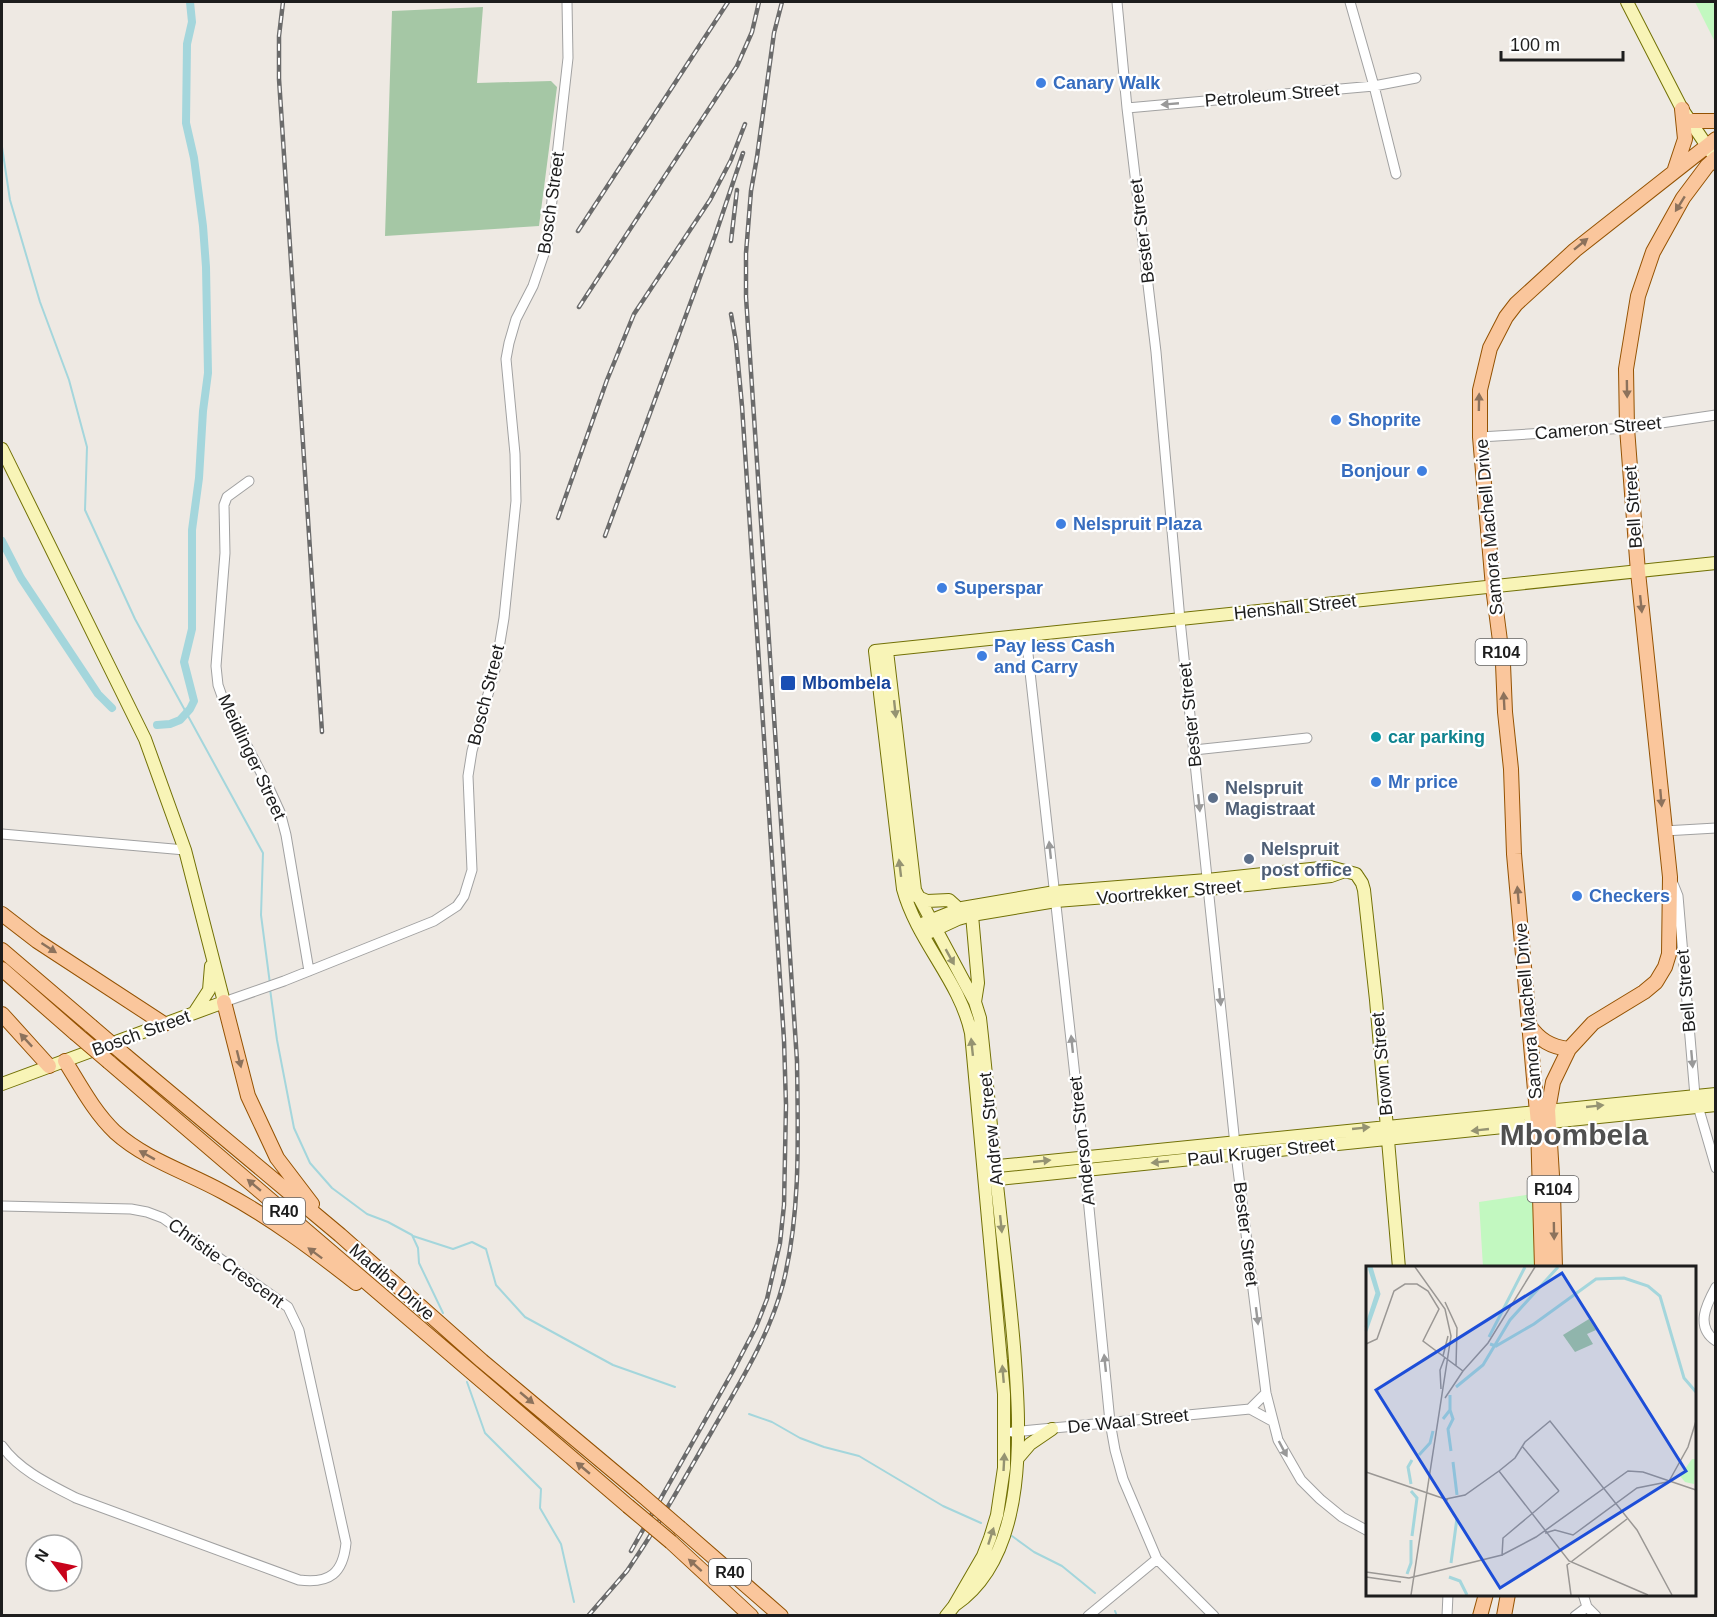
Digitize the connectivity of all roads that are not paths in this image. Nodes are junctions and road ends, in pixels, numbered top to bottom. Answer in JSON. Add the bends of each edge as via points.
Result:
{"nodes":[{"id":1,"x":567,"y":2,"type":"edge"},
{"id":2,"x":1117,"y":2,"type":"edge"},
{"id":3,"x":1350,"y":2,"type":"edge"},
{"id":4,"x":1627,"y":2,"type":"edge"},
{"id":5,"x":1416,"y":78,"type":"dead end"},
{"id":6,"x":1374,"y":86,"type":"junction"},
{"id":7,"x":1127,"y":108,"type":"junction"},
{"id":8,"x":1686,"y":115,"type":"junction"},
{"id":9,"x":1716,"y":121,"type":"edge"},
{"id":10,"x":1711,"y":143,"type":"edge"},
{"id":11,"x":1715,"y":158,"type":"edge"},
{"id":12,"x":1674,"y":171,"type":"junction"},
{"id":13,"x":1396,"y":174,"type":"dead end"},
{"id":14,"x":1716,"y":415,"type":"edge"},
{"id":15,"x":1627,"y":428,"type":"junction"},
{"id":16,"x":1480,"y":437,"type":"junction"},
{"id":17,"x":2,"y":449,"type":"edge"},
{"id":18,"x":249,"y":481,"type":"dead end"},
{"id":19,"x":1716,"y":563,"type":"edge"},
{"id":20,"x":1638,"y":572,"type":"junction"},
{"id":21,"x":1493,"y":587,"type":"junction"},
{"id":22,"x":1180,"y":620,"type":"junction"},
{"id":23,"x":1026,"y":636,"type":"junction"},
{"id":24,"x":881,"y":651,"type":"junction"},
{"id":25,"x":1306,"y":738,"type":"dead end"},
{"id":26,"x":1194,"y":750,"type":"junction"},
{"id":27,"x":1716,"y":828,"type":"edge"},
{"id":28,"x":1664,"y":831,"type":"junction"},
{"id":29,"x":2,"y":834,"type":"edge"},
{"id":30,"x":185,"y":850,"type":"junction"},
{"id":31,"x":1345,"y":871,"type":"joint"},
{"id":32,"x":1670,"y":877,"type":"junction"},
{"id":33,"x":1208,"y":885,"type":"junction"},
{"id":34,"x":916,"y":896,"type":"junction"},
{"id":35,"x":1055,"y":897,"type":"junction"},
{"id":36,"x":959,"y":909,"type":"junction"},
{"id":37,"x":2,"y":914,"type":"edge"},
{"id":38,"x":972,"y":915,"type":"junction"},
{"id":39,"x":933,"y":925,"type":"junction"},
{"id":40,"x":919,"y":931,"type":"junction"},
{"id":41,"x":210,"y":948,"type":"junction"},
{"id":42,"x":2,"y":950,"type":"edge"},
{"id":43,"x":2,"y":969,"type":"edge"},
{"id":44,"x":309,"y":971,"type":"junction"},
{"id":45,"x":224,"y":1002,"type":"junction"},
{"id":46,"x":975,"y":1002,"type":"junction"},
{"id":47,"x":2,"y":1014,"type":"edge"},
{"id":48,"x":193,"y":1014,"type":"junction"},
{"id":49,"x":1528,"y":1023,"type":"junction"},
{"id":50,"x":164,"y":1024,"type":"junction"},
{"id":51,"x":1569,"y":1049,"type":"junction"},
{"id":52,"x":65,"y":1060,"type":"junction"},
{"id":53,"x":49,"y":1066,"type":"junction"},
{"id":54,"x":2,"y":1084,"type":"edge"},
{"id":55,"x":1716,"y":1094,"type":"edge"},
{"id":56,"x":1696,"y":1101,"type":"junction"},
{"id":57,"x":1716,"y":1105,"type":"edge"},
{"id":58,"x":1543,"y":1117,"type":"junction"},
{"id":59,"x":1387,"y":1125,"type":"junction"},
{"id":60,"x":1388,"y":1140,"type":"junction"},
{"id":61,"x":1236,"y":1148,"type":"junction"},
{"id":62,"x":1085,"y":1163,"type":"junction"},
{"id":63,"x":1716,"y":1168,"type":"edge"},
{"id":64,"x":990,"y":1173,"type":"junction"},
{"id":65,"x":2,"y":1206,"type":"edge"},
{"id":66,"x":340,"y":1235,"type":"junction"},
{"id":67,"x":1399,"y":1266,"type":"edge"},
{"id":68,"x":1542,"y":1266,"type":"edge"},
{"id":69,"x":1555,"y":1266,"type":"edge"},
{"id":70,"x":1716,"y":1287,"type":"edge"},
{"id":71,"x":430,"y":1338,"type":"junction"},
{"id":72,"x":1716,"y":1341,"type":"edge"},
{"id":73,"x":1266,"y":1393,"type":"junction"},
{"id":74,"x":1250,"y":1409,"type":"junction"},
{"id":75,"x":1272,"y":1421,"type":"junction"},
{"id":76,"x":1110,"y":1422,"type":"junction"},
{"id":77,"x":1052,"y":1429,"type":"junction"},
{"id":78,"x":1018,"y":1431,"type":"junction"},
{"id":79,"x":1005,"y":1432,"type":"junction"},
{"id":80,"x":2,"y":1446,"type":"edge"},
{"id":81,"x":1018,"y":1458,"type":"junction"},
{"id":82,"x":1366,"y":1530,"type":"edge"},
{"id":83,"x":1156,"y":1558,"type":"junction"},
{"id":84,"x":1448,"y":1596,"type":"edge"},
{"id":85,"x":1485,"y":1596,"type":"edge"},
{"id":86,"x":1508,"y":1596,"type":"edge"},
{"id":87,"x":1584,"y":1596,"type":"edge"},
{"id":88,"x":1587,"y":1607,"type":"junction"},
{"id":89,"x":950,"y":1611,"type":"edge"},
{"id":90,"x":751,"y":1616,"type":"edge"},
{"id":91,"x":781,"y":1616,"type":"edge"},
{"id":92,"x":1088,"y":1616,"type":"edge"},
{"id":93,"x":1214,"y":1616,"type":"edge"},
{"id":94,"x":1447,"y":1616,"type":"edge"},
{"id":95,"x":1480,"y":1616,"type":"edge"},
{"id":96,"x":1504,"y":1616,"type":"edge"},
{"id":97,"x":1575,"y":1616,"type":"edge"},
{"id":98,"x":1596,"y":1616,"type":"edge"}],
"edges":[{"from":1,"to":44,"type":"street","name":"Bosch Street","via":[[568,58],[547,245],[516,319],[506,359],[516,501],[498,656],[468,777],[472,870],[469,885],[457,906],[434,921]]},
{"from":2,"to":7,"type":"street","name":"Bester Street"},
{"from":3,"to":6,"type":"street"},
{"from":4,"to":8,"type":"street"},
{"from":5,"to":6,"type":"street","name":"Petroleum Street"},
{"from":6,"to":7,"type":"street","name":"Petroleum Street","one_way":true},
{"from":6,"to":13,"type":"street"},
{"from":7,"to":22,"type":"street","name":"Bester Street","via":[[1156,352]]},
{"from":8,"to":9,"type":"main road"},
{"from":8,"to":10,"type":"street"},
{"from":8,"to":12,"type":"main road","via":[[1685,139]]},
{"from":10,"to":11,"type":"street"},
{"from":10,"to":12,"type":"main road","name":"Samora Machell Drive","number":"R104"},
{"from":11,"to":15,"type":"main road","name":"Bell Street","number":"R104","one_way":true,"via":[[1672,216],[1644,276],[1626,369]]},
{"from":16,"to":12,"type":"main road","name":"Samora Machell Drive","number":"R104","one_way":true,"via":[[1480,390],[1485,363],[1506,317],[1575,250]]},
{"from":14,"to":15,"type":"street","name":"Cameron Street"},
{"from":15,"to":16,"type":"street","name":"Cameron Street"},
{"from":15,"to":20,"type":"main road","name":"Bell Street","number":"R104"},
{"from":16,"to":21,"type":"main road","name":"Samora Machell Drive","number":"R104"},
{"from":17,"to":30,"type":"street","via":[[145,739]]},
{"from":18,"to":44,"type":"street","name":"Meidlinger Street","via":[[227,497],[224,506],[218,685],[280,812]]},
{"from":19,"to":20,"type":"street","name":"Henshall Street"},
{"from":20,"to":21,"type":"street","name":"Henshall Street"},
{"from":20,"to":28,"type":"main road","name":"Bell Street","number":"R104","one_way":true},
{"from":21,"to":22,"type":"street","name":"Henshall Street"},
{"from":49,"to":21,"type":"main road","name":"Samora Machell Drive","number":"R104","one_way":true,"via":[[1503,664]]},
{"from":22,"to":23,"type":"street","name":"Henshall Street"},
{"from":22,"to":26,"type":"street","name":"Bester Street"},
{"from":23,"to":24,"type":"street","name":"Henshall Street"},
{"from":35,"to":23,"type":"street","name":"Anderson Street","one_way":true},
{"from":24,"to":34,"type":"street","name":"Andrew Street","one_way":true},
{"from":40,"to":24,"type":"street","name":"Andrew Street","one_way":true,"via":[[903,890]]},
{"from":25,"to":26,"type":"street"},
{"from":26,"to":33,"type":"street","name":"Bester Street","one_way":true},
{"from":27,"to":28,"type":"street"},
{"from":28,"to":32,"type":"main road","name":"Bell Street","number":"R104"},
{"from":29,"to":30,"type":"street"},
{"from":30,"to":41,"type":"street"},
{"from":31,"to":33,"type":"street","name":"Voortrekker Street","via":[[1330,867]]},
{"from":31,"to":59,"type":"street","name":"Brown Street","via":[[1359,877],[1364,890]]},
{"from":32,"to":51,"type":"main road","name":"Bell Street","number":"R104","via":[[1669,954],[1665,967],[1656,982],[1593,1023]]},
{"from":32,"to":56,"type":"street","name":"Bell Street","one_way":true,"via":[[1678,896]]},
{"from":33,"to":35,"type":"street","name":"Voortrekker Street"},
{"from":33,"to":61,"type":"street","name":"Bester Street","one_way":true},
{"from":34,"to":36,"type":"street","via":[[927,901],[949,900]]},
{"from":34,"to":39,"type":"street","name":"Andrew Street"},
{"from":35,"to":36,"type":"street","name":"Voortrekker Street"},
{"from":35,"to":38,"type":"street","name":"Voortrekker Street"},
{"from":62,"to":35,"type":"street","name":"Anderson Street","one_way":true},
{"from":36,"to":39,"type":"street","name":"Voortrekker Street"},
{"from":37,"to":50,"type":"main road","one_way":true},
{"from":38,"to":39,"type":"street","name":"Voortrekker Street"},
{"from":38,"to":46,"type":"street","via":[[978,983]]},
{"from":39,"to":40,"type":"street","name":"Voortrekker Street"},
{"from":39,"to":46,"type":"street","name":"Andrew Street","one_way":true},
{"from":64,"to":40,"type":"street","name":"Andrew Street","one_way":true,"via":[[968,1018]]},
{"from":41,"to":45,"type":"street"},
{"from":41,"to":48,"type":"street","via":[[209,990]]},
{"from":42,"to":66,"type":"main road","name":"Madiba Drive","number":"R40","bridge":true},
{"from":71,"to":43,"type":"main road","name":"Madiba Drive","number":"R40","one_way":true,"bridge":true},
{"from":44,"to":45,"type":"street","name":"Bosch Street"},
{"from":45,"to":48,"type":"street","name":"Bosch Street"},
{"from":45,"to":66,"type":"main road","one_way":true,"via":[[248,1096],[277,1158]]},
{"from":46,"to":64,"type":"street","name":"Andrew Street","via":[[980,1018]]},
{"from":53,"to":47,"type":"main road","one_way":true},
{"from":48,"to":50,"type":"street","name":"Bosch Street"},
{"from":49,"to":51,"type":"main road","via":[[1546,1042]]},
{"from":49,"to":58,"type":"main road","name":"Samora Machell Drive","number":"R104"},
{"from":50,"to":52,"type":"street","name":"Bosch Street"},
{"from":51,"to":58,"type":"main road","name":"Bell Street","number":"R104","via":[[1553,1082]]},
{"from":52,"to":53,"type":"street","name":"Bosch Street"},
{"from":71,"to":52,"type":"main road","one_way":true,"via":[[292,1235],[238,1201],[128,1143],[104,1120]]},
{"from":53,"to":54,"type":"street","name":"Bosch Street"},
{"from":55,"to":56,"type":"street"},
{"from":56,"to":57,"type":"street"},
{"from":56,"to":58,"type":"street"},
{"from":56,"to":63,"type":"street","name":"Bell Street"},
{"from":58,"to":59,"type":"street","name":"Paul Kruger Street"},
{"from":58,"to":60,"type":"street","name":"Paul Kruger Street","one_way":true},
{"from":58,"to":68,"type":"main road","name":"Samora Machell Drive","number":"R104"},
{"from":58,"to":69,"type":"main road","name":"Samora Machell Drive","number":"R104","one_way":true,"via":[[1553,1192]]},
{"from":59,"to":60,"type":"street","name":"Brown Street"},
{"from":61,"to":59,"type":"street","name":"Paul Kruger Street","one_way":true},
{"from":60,"to":61,"type":"street","name":"Paul Kruger Street"},
{"from":60,"to":67,"type":"street","name":"Brown Street"},
{"from":61,"to":62,"type":"street","name":"Paul Kruger Street"},
{"from":61,"to":73,"type":"street","name":"Bester Street","one_way":true},
{"from":62,"to":64,"type":"street","name":"Paul Kruger Street"},
{"from":76,"to":62,"type":"street","name":"Anderson Street","one_way":true},
{"from":64,"to":78,"type":"street","name":"Andrew Street","one_way":true,"via":[[1010,1306]]},
{"from":79,"to":64,"type":"street","name":"Andrew Street","one_way":true},
{"from":65,"to":80,"type":"street","name":"Christie Crescent","via":[[147,1212],[163,1218],[288,1307],[299,1330],[346,1543],[345,1557],[338,1571],[328,1578],[299,1580],[87,1502],[19,1465]]},
{"from":66,"to":91,"type":"main road","name":"Madiba Drive","number":"R40","one_way":true,"bridge":true},
{"from":70,"to":72,"type":"street","via":[[1703,1319],[1708,1336]]},
{"from":90,"to":71,"type":"main road","name":"Madiba Drive","number":"R40","one_way":true,"bridge":true,"via":[[671,1542]]},
{"from":73,"to":74,"type":"street"},
{"from":73,"to":75,"type":"street","name":"Bester Street"},
{"from":74,"to":75,"type":"street"},
{"from":74,"to":76,"type":"street","name":"De Waal Street"},
{"from":75,"to":82,"type":"street","name":"Bester Street","one_way":true,"via":[[1278,1440],[1301,1479],[1342,1517]]},
{"from":76,"to":77,"type":"street","name":"De Waal Street"},
{"from":76,"to":83,"type":"street","name":"Anderson Street","via":[[1123,1479]]},
{"from":77,"to":78,"type":"street","name":"De Waal Street"},
{"from":77,"to":81,"type":"street"},
{"from":78,"to":79,"type":"street","name":"De Waal Street"},
{"from":78,"to":81,"type":"street","name":"Andrew Street"},
{"from":89,"to":79,"type":"street","name":"Andrew Street","one_way":true,"via":[[990,1538],[1001,1492]]},
{"from":81,"to":89,"type":"street","name":"Andrew Street","via":[[1002,1541],[977,1587]]},
{"from":83,"to":92,"type":"street"},
{"from":83,"to":93,"type":"street","name":"Anderson Street"},
{"from":84,"to":94,"type":"street"},
{"from":85,"to":95,"type":"main road"},
{"from":86,"to":96,"type":"main road"},
{"from":87,"to":88,"type":"street"},
{"from":88,"to":97,"type":"street"},
{"from":88,"to":98,"type":"street"}]}
